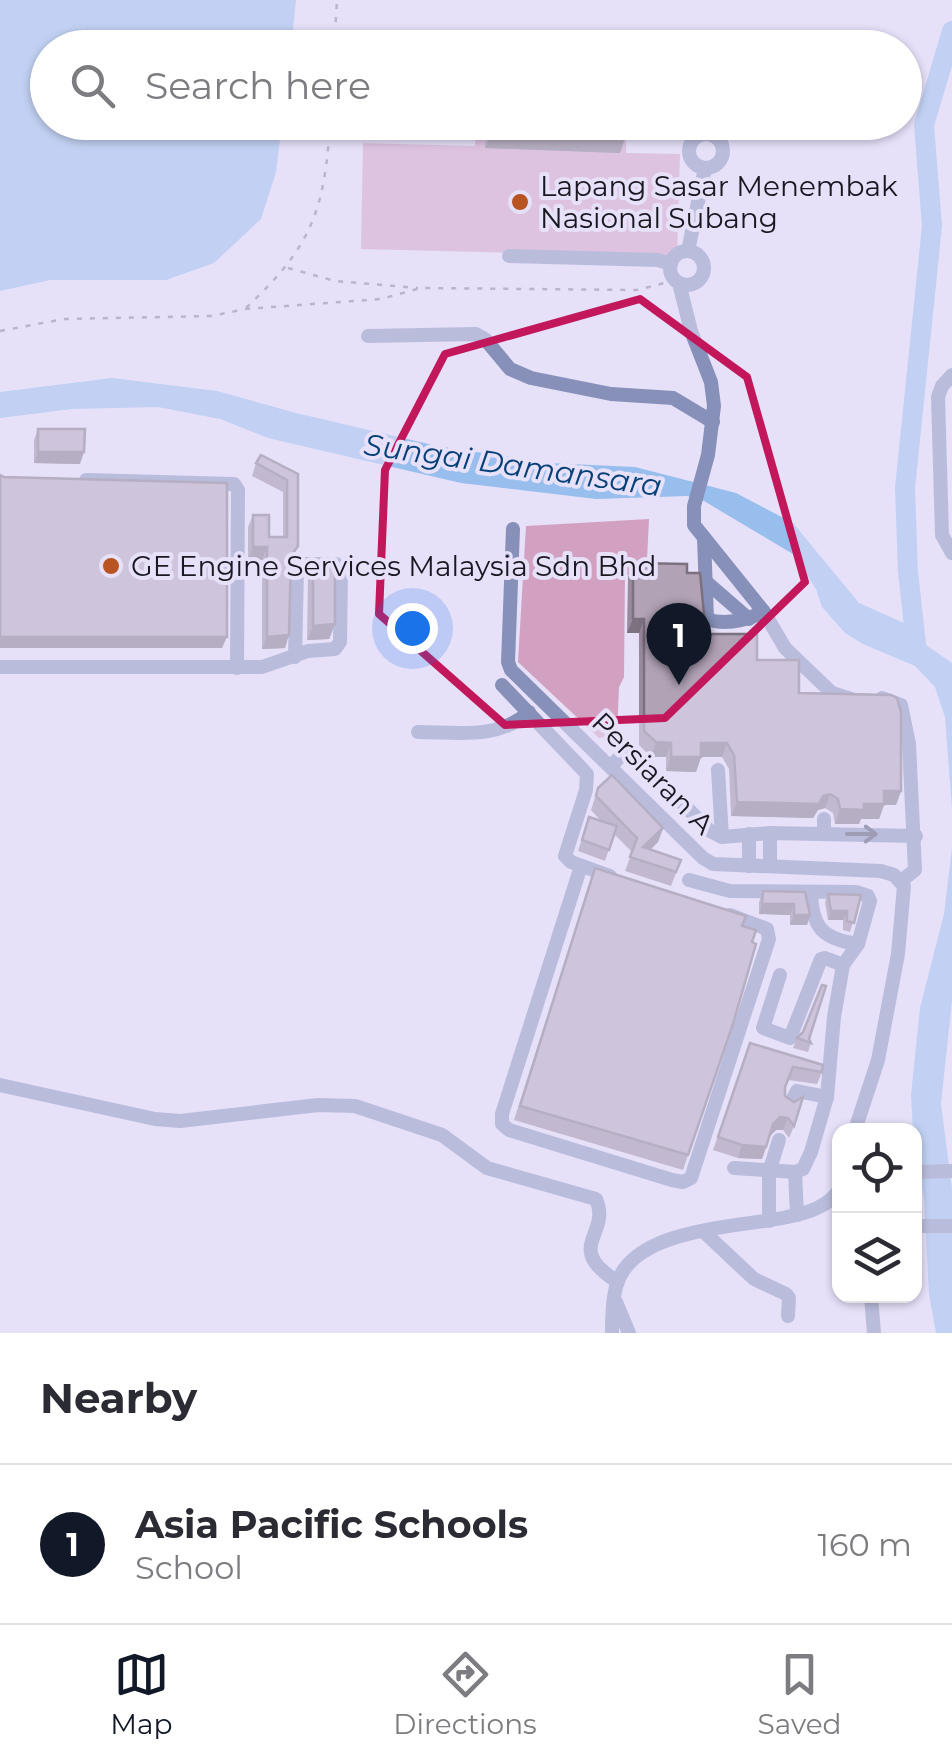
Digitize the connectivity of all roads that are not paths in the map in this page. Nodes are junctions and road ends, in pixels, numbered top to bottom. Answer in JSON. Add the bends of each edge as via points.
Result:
{"nodes":[{"id":1,"x":693,"y":140,"type":"edge"},
{"id":2,"x":717,"y":140,"type":"edge"},
{"id":3,"x":705,"y":168,"type":"junction"},
{"id":4,"x":688,"y":251,"type":"junction"},
{"id":5,"x":509,"y":256,"type":"dead end"},
{"id":6,"x":675,"y":275,"type":"junction"},
{"id":7,"x":368,"y":336,"type":"dead end"},
{"id":8,"x":952,"y":376,"type":"edge"},
{"id":9,"x":713,"y":422,"type":"junction"},
{"id":10,"x":946,"y":429,"type":"edge"},
{"id":11,"x":75,"y":480,"type":"edge"},
{"id":12,"x":946,"y":482,"type":"edge"},
{"id":13,"x":512,"y":529,"type":"dead end"},
{"id":14,"x":947,"y":535,"type":"edge"},
{"id":15,"x":704,"y":538,"type":"junction"},
{"id":16,"x":952,"y":553,"type":"edge"},
{"id":17,"x":704,"y":580,"type":"junction"},
{"id":18,"x":764,"y":612,"type":"junction"},
{"id":19,"x":750,"y":619,"type":"junction"},
{"id":20,"x":295,"y":656,"type":"junction"},
{"id":21,"x":0,"y":667,"type":"edge"},
{"id":22,"x":237,"y":668,"type":"junction"},
{"id":23,"x":502,"y":685,"type":"dead end"},
{"id":24,"x":528,"y":712,"type":"junction"},
{"id":25,"x":418,"y":732,"type":"dead end"},
{"id":26,"x":611,"y":766,"type":"junction"},
{"id":27,"x":718,"y":770,"type":"dead end"},
{"id":28,"x":680,"y":801,"type":"junction"},
{"id":29,"x":664,"y":818,"type":"junction"},
{"id":30,"x":749,"y":834,"type":"junction"},
{"id":31,"x":770,"y":834,"type":"junction"},
{"id":32,"x":908,"y":835,"type":"junction"},
{"id":33,"x":722,"y":837,"type":"junction"},
{"id":34,"x":581,"y":866,"type":"junction"},
{"id":35,"x":749,"y":866,"type":"junction"},
{"id":36,"x":770,"y":866,"type":"junction"},
{"id":37,"x":690,"y":880,"type":"dead end"},
{"id":38,"x":902,"y":881,"type":"junction"},
{"id":39,"x":630,"y":882,"type":"edge"},
{"id":40,"x":811,"y":892,"type":"junction"},
{"id":41,"x":713,"y":909,"type":"edge"},
{"id":42,"x":858,"y":944,"type":"junction"},
{"id":43,"x":843,"y":966,"type":"junction"},
{"id":44,"x":780,"y":975,"type":"dead end"},
{"id":45,"x":738,"y":1042,"type":"junction"},
{"id":46,"x":756,"y":1047,"type":"edge"},
{"id":47,"x":811,"y":1065,"type":"edge"},
{"id":48,"x":829,"y":1070,"type":"junction"},
{"id":49,"x":0,"y":1086,"type":"edge"},
{"id":50,"x":826,"y":1097,"type":"junction"},
{"id":51,"x":790,"y":1104,"type":"edge"},
{"id":52,"x":857,"y":1123,"type":"edge"},
{"id":53,"x":779,"y":1140,"type":"dead end"},
{"id":54,"x":734,"y":1168,"type":"dead end"},
{"id":55,"x":952,"y":1171,"type":"edge"},
{"id":56,"x":769,"y":1172,"type":"junction"},
{"id":57,"x":795,"y":1172,"type":"junction"},
{"id":58,"x":922,"y":1172,"type":"edge"},
{"id":59,"x":832,"y":1207,"type":"edge"},
{"id":60,"x":796,"y":1215,"type":"junction"},
{"id":61,"x":769,"y":1222,"type":"junction"},
{"id":62,"x":922,"y":1226,"type":"edge"},
{"id":63,"x":952,"y":1226,"type":"edge"},
{"id":64,"x":704,"y":1232,"type":"junction"},
{"id":65,"x":618,"y":1282,"type":"junction"},
{"id":66,"x":616,"y":1302,"type":"junction"},
{"id":67,"x":872,"y":1303,"type":"edge"},
{"id":68,"x":788,"y":1316,"type":"dead end"},
{"id":69,"x":612,"y":1333,"type":"edge"},
{"id":70,"x":629,"y":1333,"type":"edge"},
{"id":71,"x":874,"y":1333,"type":"edge"}],
"edges":[{"from":1,"to":3,"type":"street","via":[[689,156]]},
{"from":2,"to":3,"type":"street","via":[[718,162]]},
{"from":3,"to":4,"type":"street"},
{"from":4,"to":6,"type":"street","via":[[677,254]]},
{"from":4,"to":6,"type":"street","via":[[702,260],[704,272],[692,284]]},
{"from":5,"to":6,"type":"street","via":[[658,260]]},
{"from":6,"to":9,"type":"street","via":[[711,382]]},
{"from":7,"to":9,"type":"street","via":[[481,335],[510,369],[530,378],[673,398]]},
{"from":8,"to":10,"type":"street","via":[[938,398]]},
{"from":9,"to":15,"type":"street","via":[[692,520]]},
{"from":10,"to":12,"type":"street"},
{"from":11,"to":22,"type":"street","via":[[234,484]]},
{"from":12,"to":14,"type":"street"},
{"from":13,"to":26,"type":"street","name":"Persiaran A","via":[[511,670]]},
{"from":14,"to":16,"type":"street"},
{"from":15,"to":17,"type":"street"},
{"from":15,"to":18,"type":"street"},
{"from":17,"to":19,"type":"street"},
{"from":17,"to":19,"type":"street","via":[[707,619]]},
{"from":18,"to":19,"type":"street"},
{"from":18,"to":32,"type":"street","via":[[785,648],[832,693],[901,705],[909,744]]},
{"from":20,"to":20,"type":"street","via":[[340,645],[336,564],[298,568]]},
{"from":20,"to":22,"type":"street","via":[[272,666]]},
{"from":21,"to":22,"type":"street"},
{"from":23,"to":24,"type":"street"},
{"from":24,"to":25,"type":"street","via":[[497,732]]},
{"from":24,"to":34,"type":"street","via":[[587,774],[566,856]]},
{"from":26,"to":28,"type":"street","via":[[633,754]]},
{"from":26,"to":29,"type":"street","name":"Persiaran A"},
{"from":27,"to":33,"type":"street"},
{"from":28,"to":29,"type":"street"},
{"from":28,"to":33,"type":"street"},
{"from":29,"to":35,"type":"street","name":"Persiaran A","via":[[713,864]]},
{"from":30,"to":31,"type":"street"},
{"from":30,"to":33,"type":"street"},
{"from":30,"to":35,"type":"street"},
{"from":31,"to":32,"type":"street","one_way":true,"via":[[824,826]]},
{"from":31,"to":36,"type":"street"},
{"from":32,"to":38,"type":"street","via":[[915,870]]},
{"from":34,"to":39,"type":"street"},
{"from":34,"to":45,"type":"street","via":[[502,1124],[683,1182],[696,1168]]},
{"from":35,"to":36,"type":"street","name":"Persiaran A"},
{"from":36,"to":38,"type":"street","name":"Persiaran A","via":[[881,871]]},
{"from":37,"to":40,"type":"street","via":[[730,891]]},
{"from":38,"to":52,"type":"street","via":[[898,954],[878,1060]]},
{"from":40,"to":42,"type":"street","via":[[820,928],[838,942]]},
{"from":40,"to":42,"type":"street","via":[[868,896]]},
{"from":41,"to":45,"type":"street","via":[[770,933]]},
{"from":42,"to":43,"type":"street"},
{"from":43,"to":44,"type":"street","via":[[820,959],[790,1038],[763,1028]]},
{"from":43,"to":48,"type":"street"},
{"from":45,"to":46,"type":"street"},
{"from":47,"to":48,"type":"street"},
{"from":48,"to":50,"type":"street"},
{"from":49,"to":65,"type":"street","via":[[180,1121],[355,1106],[442,1135],[487,1168],[596,1199],[590,1253]]},
{"from":50,"to":51,"type":"street","via":[[797,1091]]},
{"from":50,"to":57,"type":"street","via":[[808,1162]]},
{"from":53,"to":56,"type":"street"},
{"from":54,"to":56,"type":"street"},
{"from":55,"to":58,"type":"street"},
{"from":56,"to":57,"type":"street"},
{"from":56,"to":61,"type":"street"},
{"from":57,"to":60,"type":"street"},
{"from":59,"to":60,"type":"street"},
{"from":60,"to":61,"type":"street"},
{"from":61,"to":64,"type":"street"},
{"from":62,"to":63,"type":"street"},
{"from":64,"to":65,"type":"street","via":[[646,1249]]},
{"from":64,"to":68,"type":"street","via":[[754,1279],[786,1294]]},
{"from":65,"to":66,"type":"street"},
{"from":66,"to":69,"type":"street"},
{"from":66,"to":70,"type":"street"},
{"from":67,"to":71,"type":"street"}]}
